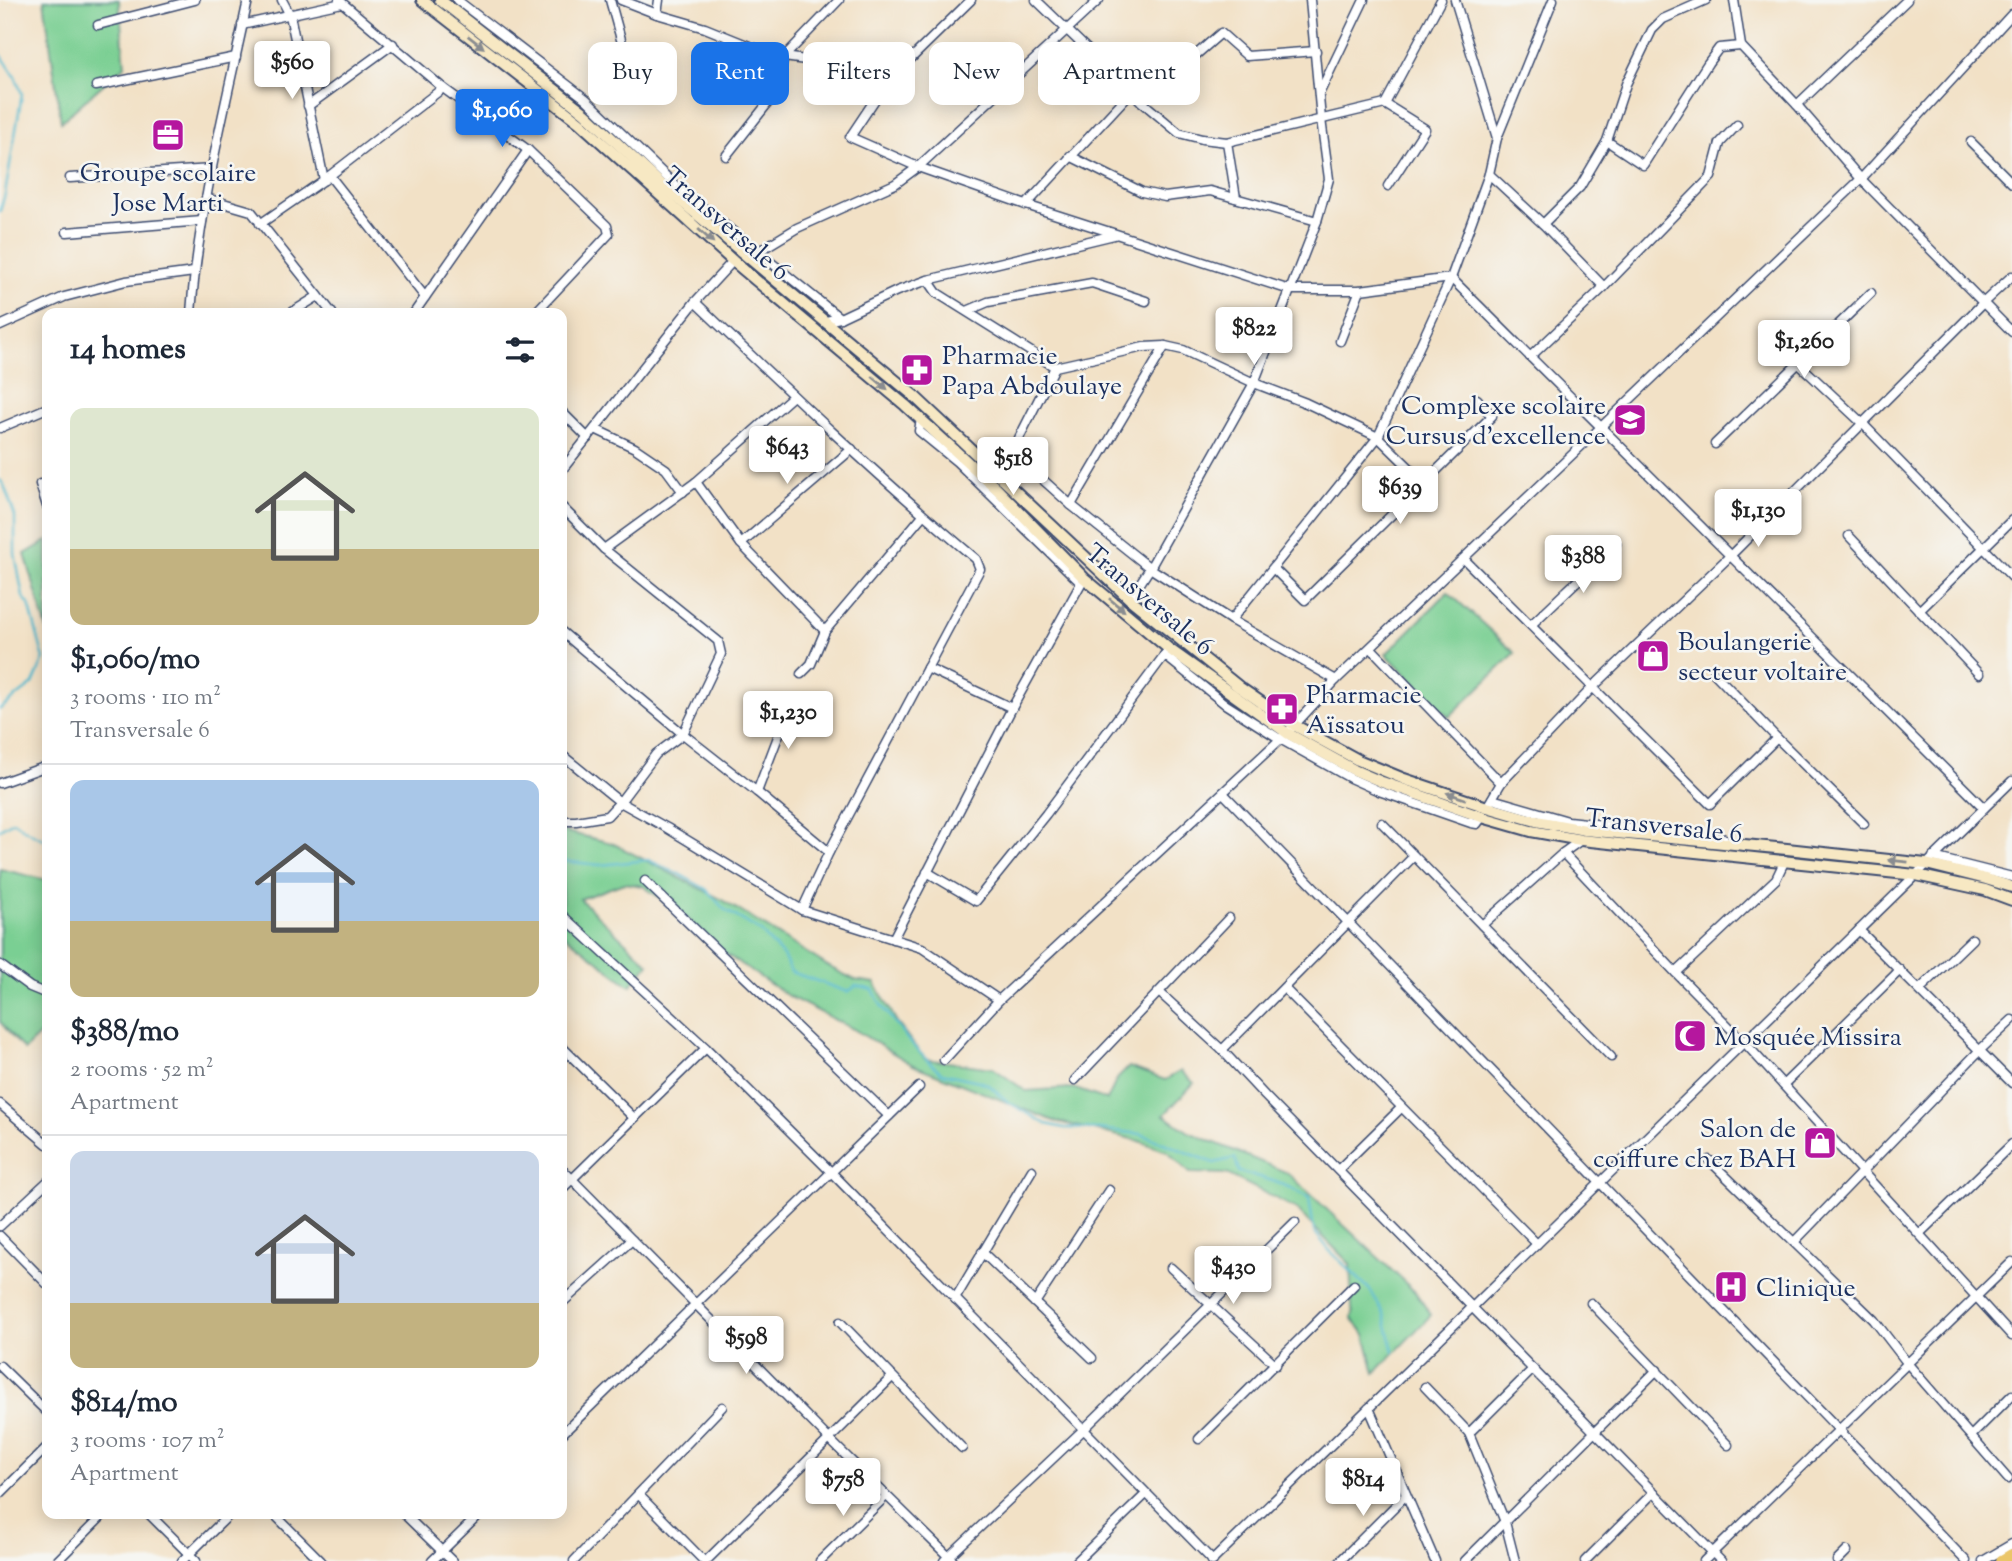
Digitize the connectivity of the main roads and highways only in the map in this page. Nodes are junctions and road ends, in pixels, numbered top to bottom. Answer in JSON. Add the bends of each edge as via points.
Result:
{"nodes":[{"id":1,"x":422,"y":0,"type":"edge"},
{"id":2,"x":440,"y":0,"type":"edge"},
{"id":3,"x":1287,"y":732,"type":"junction"},
{"id":4,"x":1487,"y":808,"type":"junction"},
{"id":5,"x":2012,"y":887,"type":"edge"},
{"id":6,"x":2012,"y":900,"type":"edge"},
{"id":7,"x":2012,"y":1555,"type":"edge"},
{"id":8,"x":2002,"y":1561,"type":"edge"}],
"edges":[{"from":1,"to":3,"type":"main road","name":"Transversale 6","one_way":true,"via":[[579,122],[733,261],[921,419],[1083,580],[1167,652]]},
{"from":2,"to":3,"type":"main road","name":"Transversale 6","via":[[515,50],[585,113],[609,128],[746,256],[913,395],[1129,599],[1239,687]]},
{"from":4,"to":3,"type":"main road","name":"Transversale 6","one_way":true},
{"from":3,"to":4,"type":"main road","name":"Transversale 6","via":[[1380,787]]},
{"from":5,"to":4,"type":"main road","name":"Transversale 6","one_way":true,"via":[[1930,861],[1586,830]]},
{"from":4,"to":6,"type":"main road","name":"Transversale 6","via":[[1531,831],[1581,840],[1916,875]]},
{"from":7,"to":8,"type":"main road"}]}
